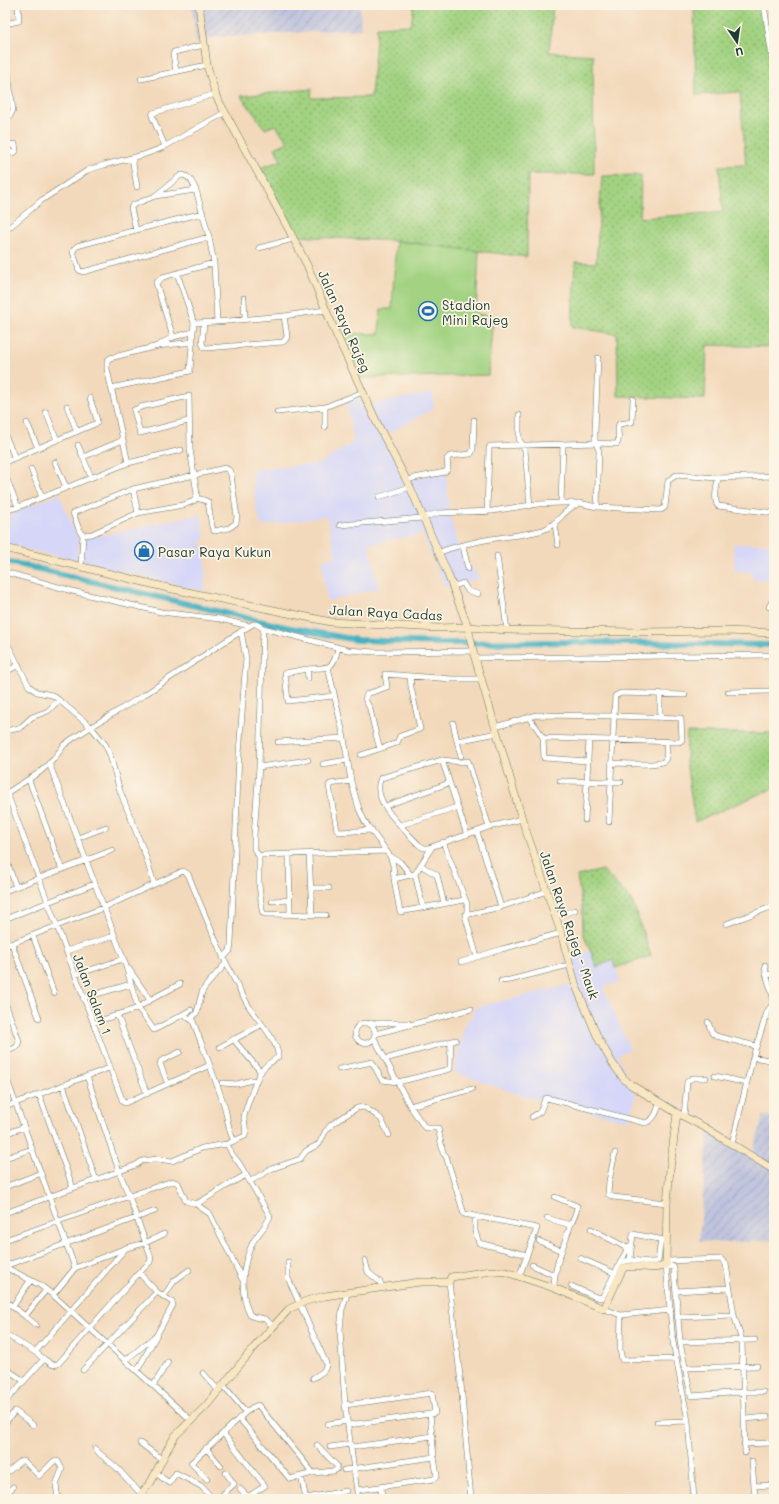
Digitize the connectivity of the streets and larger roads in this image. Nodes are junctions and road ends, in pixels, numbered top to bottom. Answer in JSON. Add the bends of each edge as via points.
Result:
{"nodes":[{"id":1,"x":18,"y":5,"type":"edge"},
{"id":2,"x":199,"y":5,"type":"edge"},
{"id":3,"x":764,"y":5,"type":"edge"},
{"id":4,"x":5,"y":24,"type":"edge"},
{"id":5,"x":204,"y":45,"type":"junction"},
{"id":6,"x":207,"y":65,"type":"junction"},
{"id":7,"x":5,"y":70,"type":"edge"},
{"id":8,"x":774,"y":70,"type":"edge"},
{"id":9,"x":176,"y":71,"type":"junction"},
{"id":10,"x":141,"y":78,"type":"dead end"},
{"id":11,"x":215,"y":94,"type":"junction"},
{"id":12,"x":224,"y":113,"type":"junction"},
{"id":13,"x":5,"y":117,"type":"edge"},
{"id":14,"x":5,"y":146,"type":"edge"},
{"id":15,"x":165,"y":146,"type":"junction"},
{"id":16,"x":5,"y":150,"type":"edge"},
{"id":17,"x":132,"y":158,"type":"junction"},
{"id":18,"x":137,"y":188,"type":"dead end"},
{"id":19,"x":196,"y":190,"type":"junction"},
{"id":20,"x":155,"y":196,"type":"junction"},
{"id":21,"x":203,"y":213,"type":"junction"},
{"id":22,"x":136,"y":230,"type":"junction"},
{"id":23,"x":5,"y":231,"type":"edge"},
{"id":24,"x":209,"y":237,"type":"junction"},
{"id":25,"x":293,"y":239,"type":"junction"},
{"id":26,"x":259,"y":248,"type":"dead end"},
{"id":27,"x":214,"y":263,"type":"junction"},
{"id":28,"x":178,"y":273,"type":"junction"},
{"id":29,"x":244,"y":298,"type":"dead end"},
{"id":30,"x":326,"y":310,"type":"junction"},
{"id":31,"x":284,"y":316,"type":"junction"},
{"id":32,"x":245,"y":319,"type":"junction"},
{"id":33,"x":217,"y":322,"type":"junction"},
{"id":34,"x":194,"y":323,"type":"junction"},
{"id":35,"x":204,"y":323,"type":"junction"},
{"id":36,"x":193,"y":332,"type":"junction"},
{"id":37,"x":173,"y":337,"type":"junction"},
{"id":38,"x":193,"y":342,"type":"junction"},
{"id":39,"x":158,"y":346,"type":"junction"},
{"id":40,"x":598,"y":358,"type":"dead end"},
{"id":41,"x":111,"y":388,"type":"junction"},
{"id":42,"x":363,"y":392,"type":"junction"},
{"id":43,"x":90,"y":398,"type":"dead end"},
{"id":44,"x":633,"y":398,"type":"dead end"},
{"id":45,"x":67,"y":406,"type":"dead end"},
{"id":46,"x":325,"y":407,"type":"junction"},
{"id":47,"x":46,"y":412,"type":"dead end"},
{"id":48,"x":277,"y":412,"type":"dead end"},
{"id":49,"x":519,"y":415,"type":"dead end"},
{"id":50,"x":474,"y":420,"type":"dead end"},
{"id":51,"x":188,"y":421,"type":"junction"},
{"id":52,"x":27,"y":423,"type":"dead end"},
{"id":53,"x":325,"y":427,"type":"dead end"},
{"id":54,"x":77,"y":432,"type":"junction"},
{"id":55,"x":5,"y":435,"type":"edge"},
{"id":56,"x":57,"y":440,"type":"junction"},
{"id":57,"x":123,"y":440,"type":"junction"},
{"id":58,"x":597,"y":443,"type":"junction"},
{"id":59,"x":563,"y":444,"type":"junction"},
{"id":60,"x":78,"y":445,"type":"dead end"},
{"id":61,"x":522,"y":445,"type":"junction"},
{"id":62,"x":38,"y":448,"type":"junction"},
{"id":63,"x":181,"y":450,"type":"dead end"},
{"id":64,"x":83,"y":457,"type":"junction"},
{"id":65,"x":14,"y":458,"type":"junction"},
{"id":66,"x":5,"y":462,"type":"edge"},
{"id":67,"x":55,"y":462,"type":"dead end"},
{"id":68,"x":128,"y":463,"type":"junction"},
{"id":69,"x":31,"y":469,"type":"dead end"},
{"id":70,"x":194,"y":475,"type":"junction"},
{"id":71,"x":774,"y":476,"type":"edge"},
{"id":72,"x":91,"y":477,"type":"junction"},
{"id":73,"x":6,"y":478,"type":"dead end"},
{"id":74,"x":718,"y":478,"type":"junction"},
{"id":75,"x":408,"y":484,"type":"junction"},
{"id":76,"x":66,"y":488,"type":"junction"},
{"id":77,"x":133,"y":489,"type":"junction"},
{"id":78,"x":42,"y":497,"type":"junction"},
{"id":79,"x":379,"y":497,"type":"dead end"},
{"id":80,"x":196,"y":498,"type":"junction"},
{"id":81,"x":561,"y":503,"type":"junction"},
{"id":82,"x":579,"y":503,"type":"junction"},
{"id":83,"x":530,"y":506,"type":"junction"},
{"id":84,"x":18,"y":507,"type":"junction"},
{"id":85,"x":597,"y":507,"type":"junction"},
{"id":86,"x":7,"y":510,"type":"dead end"},
{"id":87,"x":488,"y":512,"type":"junction"},
{"id":88,"x":774,"y":512,"type":"edge"},
{"id":89,"x":138,"y":513,"type":"junction"},
{"id":90,"x":422,"y":518,"type":"junction"},
{"id":91,"x":555,"y":524,"type":"junction"},
{"id":92,"x":340,"y":525,"type":"dead end"},
{"id":93,"x":83,"y":535,"type":"junction"},
{"id":94,"x":558,"y":545,"type":"dead end"},
{"id":95,"x":463,"y":546,"type":"junction"},
{"id":96,"x":5,"y":548,"type":"edge"},
{"id":97,"x":438,"y":553,"type":"junction"},
{"id":98,"x":497,"y":556,"type":"dead end"},
{"id":99,"x":81,"y":567,"type":"junction"},
{"id":100,"x":468,"y":569,"type":"dead end"},
{"id":101,"x":5,"y":572,"type":"edge"},
{"id":102,"x":452,"y":587,"type":"junction"},
{"id":103,"x":478,"y":594,"type":"dead end"},
{"id":104,"x":774,"y":598,"type":"edge"},
{"id":105,"x":769,"y":607,"type":"dead end"},
{"id":106,"x":251,"y":625,"type":"junction"},
{"id":107,"x":263,"y":628,"type":"junction"},
{"id":108,"x":468,"y":630,"type":"junction"},
{"id":109,"x":507,"y":630,"type":"junction"},
{"id":110,"x":241,"y":631,"type":"junction"},
{"id":111,"x":774,"y":633,"type":"edge"},
{"id":112,"x":5,"y":639,"type":"edge"},
{"id":113,"x":338,"y":648,"type":"junction"},
{"id":114,"x":474,"y":653,"type":"junction"},
{"id":115,"x":774,"y":655,"type":"edge"},
{"id":116,"x":19,"y":665,"type":"junction"},
{"id":117,"x":328,"y":667,"type":"junction"},
{"id":118,"x":307,"y":669,"type":"junction"},
{"id":119,"x":5,"y":672,"type":"edge"},
{"id":120,"x":410,"y":676,"type":"junction"},
{"id":121,"x":308,"y":678,"type":"dead end"},
{"id":122,"x":482,"y":679,"type":"junction"},
{"id":123,"x":774,"y":691,"type":"edge"},
{"id":124,"x":728,"y":692,"type":"dead end"},
{"id":125,"x":660,"y":693,"type":"junction"},
{"id":126,"x":686,"y":695,"type":"dead end"},
{"id":127,"x":334,"y":696,"type":"junction"},
{"id":128,"x":59,"y":700,"type":"junction"},
{"id":129,"x":614,"y":716,"type":"junction"},
{"id":130,"x":528,"y":717,"type":"junction"},
{"id":131,"x":660,"y":718,"type":"junction"},
{"id":132,"x":452,"y":723,"type":"dead end"},
{"id":133,"x":91,"y":726,"type":"junction"},
{"id":134,"x":496,"y":730,"type":"junction"},
{"id":135,"x":5,"y":731,"type":"edge"},
{"id":136,"x":344,"y":738,"type":"junction"},
{"id":137,"x":543,"y":738,"type":"junction"},
{"id":138,"x":589,"y":739,"type":"junction"},
{"id":139,"x":613,"y":740,"type":"junction"},
{"id":140,"x":457,"y":741,"type":"junction"},
{"id":141,"x":666,"y":741,"type":"junction"},
{"id":142,"x":278,"y":742,"type":"dead end"},
{"id":143,"x":380,"y":749,"type":"junction"},
{"id":144,"x":361,"y":755,"type":"dead end"},
{"id":145,"x":461,"y":756,"type":"dead end"},
{"id":146,"x":308,"y":760,"type":"dead end"},
{"id":147,"x":347,"y":760,"type":"junction"},
{"id":148,"x":442,"y":760,"type":"junction"},
{"id":149,"x":588,"y":761,"type":"junction"},
{"id":150,"x":49,"y":763,"type":"junction"},
{"id":151,"x":612,"y":763,"type":"junction"},
{"id":152,"x":323,"y":764,"type":"dead end"},
{"id":153,"x":260,"y":767,"type":"junction"},
{"id":154,"x":29,"y":780,"type":"junction"},
{"id":155,"x":351,"y":781,"type":"junction"},
{"id":156,"x":560,"y":781,"type":"dead end"},
{"id":157,"x":586,"y":781,"type":"junction"},
{"id":158,"x":610,"y":782,"type":"junction"},
{"id":159,"x":621,"y":782,"type":"dead end"},
{"id":160,"x":449,"y":783,"type":"junction"},
{"id":161,"x":6,"y":794,"type":"edge"},
{"id":162,"x":385,"y":806,"type":"junction"},
{"id":163,"x":457,"y":807,"type":"junction"},
{"id":164,"x":522,"y":819,"type":"junction"},
{"id":165,"x":585,"y":820,"type":"dead end"},
{"id":166,"x":609,"y":822,"type":"dead end"},
{"id":167,"x":401,"y":825,"type":"junction"},
{"id":168,"x":106,"y":827,"type":"dead end"},
{"id":169,"x":489,"y":827,"type":"junction"},
{"id":170,"x":372,"y":830,"type":"junction"},
{"id":171,"x":477,"y":832,"type":"junction"},
{"id":172,"x":467,"y":835,"type":"junction"},
{"id":173,"x":78,"y":838,"type":"junction"},
{"id":174,"x":443,"y":842,"type":"junction"},
{"id":175,"x":432,"y":847,"type":"junction"},
{"id":176,"x":113,"y":850,"type":"dead end"},
{"id":177,"x":386,"y":851,"type":"junction"},
{"id":178,"x":289,"y":854,"type":"junction"},
{"id":179,"x":309,"y":854,"type":"junction"},
{"id":180,"x":5,"y":856,"type":"edge"},
{"id":181,"x":259,"y":856,"type":"junction"},
{"id":182,"x":390,"y":856,"type":"junction"},
{"id":183,"x":86,"y":861,"type":"junction"},
{"id":184,"x":420,"y":865,"type":"junction"},
{"id":185,"x":62,"y":870,"type":"junction"},
{"id":186,"x":413,"y":874,"type":"junction"},
{"id":187,"x":39,"y":878,"type":"junction"},
{"id":188,"x":394,"y":878,"type":"junction"},
{"id":189,"x":94,"y":884,"type":"junction"},
{"id":190,"x":154,"y":884,"type":"junction"},
{"id":191,"x":16,"y":887,"type":"junction"},
{"id":192,"x":311,"y":888,"type":"junction"},
{"id":193,"x":329,"y":888,"type":"dead end"},
{"id":194,"x":5,"y":891,"type":"edge"},
{"id":195,"x":547,"y":891,"type":"junction"},
{"id":196,"x":290,"y":900,"type":"junction"},
{"id":197,"x":464,"y":900,"type":"junction"},
{"id":198,"x":272,"y":901,"type":"dead end"},
{"id":199,"x":48,"y":902,"type":"junction"},
{"id":200,"x":444,"y":904,"type":"junction"},
{"id":201,"x":774,"y":906,"type":"edge"},
{"id":202,"x":501,"y":907,"type":"junction"},
{"id":203,"x":103,"y":908,"type":"junction"},
{"id":204,"x":423,"y":908,"type":"junction"},
{"id":205,"x":575,"y":910,"type":"dead end"},
{"id":206,"x":290,"y":914,"type":"junction"},
{"id":207,"x":312,"y":914,"type":"junction"},
{"id":208,"x":326,"y":915,"type":"dead end"},
{"id":209,"x":465,"y":915,"type":"junction"},
{"id":210,"x":555,"y":916,"type":"junction"},
{"id":211,"x":5,"y":919,"type":"edge"},
{"id":212,"x":726,"y":924,"type":"dead end"},
{"id":213,"x":57,"y":927,"type":"junction"},
{"id":214,"x":561,"y":933,"type":"junction"},
{"id":215,"x":33,"y":936,"type":"junction"},
{"id":216,"x":114,"y":936,"type":"junction"},
{"id":217,"x":12,"y":944,"type":"junction"},
{"id":218,"x":5,"y":946,"type":"edge"},
{"id":219,"x":66,"y":951,"type":"junction"},
{"id":220,"x":477,"y":957,"type":"junction"},
{"id":221,"x":223,"y":958,"type":"junction"},
{"id":222,"x":124,"y":961,"type":"junction"},
{"id":223,"x":461,"y":962,"type":"dead end"},
{"id":224,"x":226,"y":963,"type":"junction"},
{"id":225,"x":569,"y":965,"type":"junction"},
{"id":226,"x":765,"y":965,"type":"dead end"},
{"id":227,"x":766,"y":974,"type":"junction"},
{"id":228,"x":75,"y":975,"type":"junction"},
{"id":229,"x":774,"y":975,"type":"edge"},
{"id":230,"x":501,"y":981,"type":"dead end"},
{"id":231,"x":131,"y":984,"type":"junction"},
{"id":232,"x":180,"y":984,"type":"dead end"},
{"id":233,"x":54,"y":993,"type":"dead end"},
{"id":234,"x":83,"y":998,"type":"junction"},
{"id":235,"x":150,"y":1000,"type":"junction"},
{"id":236,"x":5,"y":1002,"type":"edge"},
{"id":237,"x":138,"y":1008,"type":"junction"},
{"id":238,"x":471,"y":1009,"type":"dead end"},
{"id":239,"x":191,"y":1010,"type":"dead end"},
{"id":240,"x":185,"y":1013,"type":"junction"},
{"id":241,"x":117,"y":1014,"type":"junction"},
{"id":242,"x":38,"y":1018,"type":"dead end"},
{"id":243,"x":193,"y":1021,"type":"junction"},
{"id":244,"x":708,"y":1022,"type":"dead end"},
{"id":245,"x":93,"y":1023,"type":"junction"},
{"id":246,"x":369,"y":1023,"type":"junction"},
{"id":247,"x":415,"y":1024,"type":"junction"},
{"id":248,"x":261,"y":1025,"type":"junction"},
{"id":249,"x":375,"y":1036,"type":"junction"},
{"id":250,"x":234,"y":1040,"type":"junction"},
{"id":251,"x":756,"y":1046,"type":"junction"},
{"id":252,"x":220,"y":1047,"type":"dead end"},
{"id":253,"x":5,"y":1052,"type":"edge"},
{"id":254,"x":180,"y":1052,"type":"dead end"},
{"id":255,"x":753,"y":1057,"type":"junction"},
{"id":256,"x":385,"y":1058,"type":"junction"},
{"id":257,"x":774,"y":1061,"type":"edge"},
{"id":258,"x":210,"y":1065,"type":"junction"},
{"id":259,"x":110,"y":1068,"type":"junction"},
{"id":260,"x":339,"y":1070,"type":"dead end"},
{"id":261,"x":260,"y":1072,"type":"junction"},
{"id":262,"x":87,"y":1076,"type":"junction"},
{"id":263,"x":715,"y":1076,"type":"dead end"},
{"id":264,"x":5,"y":1077,"type":"edge"},
{"id":265,"x":706,"y":1078,"type":"dead end"},
{"id":266,"x":256,"y":1081,"type":"junction"},
{"id":267,"x":398,"y":1082,"type":"junction"},
{"id":268,"x":747,"y":1082,"type":"junction"},
{"id":269,"x":222,"y":1083,"type":"dead end"},
{"id":270,"x":168,"y":1084,"type":"junction"},
{"id":271,"x":63,"y":1085,"type":"junction"},
{"id":272,"x":472,"y":1089,"type":"dead end"},
{"id":273,"x":39,"y":1094,"type":"junction"},
{"id":274,"x":147,"y":1094,"type":"junction"},
{"id":275,"x":660,"y":1102,"type":"junction"},
{"id":276,"x":15,"y":1103,"type":"junction"},
{"id":277,"x":410,"y":1106,"type":"junction"},
{"id":278,"x":5,"y":1107,"type":"edge"},
{"id":279,"x":680,"y":1115,"type":"junction"},
{"id":280,"x":532,"y":1117,"type":"dead end"},
{"id":281,"x":24,"y":1127,"type":"junction"},
{"id":282,"x":5,"y":1134,"type":"edge"},
{"id":283,"x":389,"y":1135,"type":"dead end"},
{"id":284,"x":234,"y":1141,"type":"junction"},
{"id":285,"x":227,"y":1144,"type":"junction"},
{"id":286,"x":732,"y":1144,"type":"junction"},
{"id":287,"x":32,"y":1149,"type":"junction"},
{"id":288,"x":615,"y":1153,"type":"dead end"},
{"id":289,"x":5,"y":1158,"type":"edge"},
{"id":290,"x":774,"y":1170,"type":"edge"},
{"id":291,"x":119,"y":1171,"type":"junction"},
{"id":292,"x":41,"y":1174,"type":"junction"},
{"id":293,"x":246,"y":1175,"type":"junction"},
{"id":294,"x":96,"y":1180,"type":"junction"},
{"id":295,"x":249,"y":1182,"type":"junction"},
{"id":296,"x":5,"y":1187,"type":"edge"},
{"id":297,"x":73,"y":1188,"type":"junction"},
{"id":298,"x":129,"y":1196,"type":"junction"},
{"id":299,"x":50,"y":1197,"type":"junction"},
{"id":300,"x":555,"y":1197,"type":"dead end"},
{"id":301,"x":667,"y":1203,"type":"junction"},
{"id":302,"x":196,"y":1204,"type":"junction"},
{"id":303,"x":155,"y":1211,"type":"dead end"},
{"id":304,"x":5,"y":1213,"type":"edge"},
{"id":305,"x":475,"y":1216,"type":"junction"},
{"id":306,"x":137,"y":1218,"type":"junction"},
{"id":307,"x":547,"y":1218,"type":"dead end"},
{"id":308,"x":59,"y":1221,"type":"junction"},
{"id":309,"x":570,"y":1225,"type":"junction"},
{"id":310,"x":590,"y":1229,"type":"dead end"},
{"id":311,"x":164,"y":1234,"type":"dead end"},
{"id":312,"x":5,"y":1240,"type":"edge"},
{"id":313,"x":664,"y":1240,"type":"junction"},
{"id":314,"x":539,"y":1242,"type":"dead end"},
{"id":315,"x":67,"y":1243,"type":"junction"},
{"id":316,"x":146,"y":1243,"type":"junction"},
{"id":317,"x":631,"y":1243,"type":"junction"},
{"id":318,"x":126,"y":1248,"type":"junction"},
{"id":319,"x":627,"y":1248,"type":"junction"},
{"id":320,"x":562,"y":1251,"type":"junction"},
{"id":321,"x":527,"y":1255,"type":"junction"},
{"id":322,"x":580,"y":1258,"type":"dead end"},
{"id":323,"x":630,"y":1259,"type":"junction"},
{"id":324,"x":365,"y":1260,"type":"dead end"},
{"id":325,"x":288,"y":1262,"type":"dead end"},
{"id":326,"x":620,"y":1262,"type":"junction"},
{"id":327,"x":666,"y":1263,"type":"junction"},
{"id":328,"x":532,"y":1265,"type":"dead end"},
{"id":329,"x":5,"y":1267,"type":"edge"},
{"id":330,"x":76,"y":1268,"type":"junction"},
{"id":331,"x":189,"y":1270,"type":"dead end"},
{"id":332,"x":139,"y":1273,"type":"junction"},
{"id":333,"x":614,"y":1273,"type":"junction"},
{"id":334,"x":554,"y":1275,"type":"junction"},
{"id":335,"x":519,"y":1277,"type":"junction"},
{"id":336,"x":242,"y":1279,"type":"junction"},
{"id":337,"x":450,"y":1280,"type":"junction"},
{"id":338,"x":30,"y":1281,"type":"junction"},
{"id":339,"x":570,"y":1286,"type":"dead end"},
{"id":340,"x":382,"y":1287,"type":"junction"},
{"id":341,"x":554,"y":1288,"type":"junction"},
{"id":342,"x":729,"y":1288,"type":"junction"},
{"id":343,"x":46,"y":1290,"type":"junction"},
{"id":344,"x":676,"y":1291,"type":"junction"},
{"id":345,"x":157,"y":1292,"type":"junction"},
{"id":346,"x":347,"y":1294,"type":"junction"},
{"id":347,"x":53,"y":1295,"type":"junction"},
{"id":348,"x":164,"y":1296,"type":"junction"},
{"id":349,"x":5,"y":1301,"type":"edge"},
{"id":350,"x":299,"y":1304,"type":"junction"},
{"id":351,"x":13,"y":1306,"type":"junction"},
{"id":352,"x":604,"y":1309,"type":"junction"},
{"id":353,"x":671,"y":1310,"type":"junction"},
{"id":354,"x":71,"y":1311,"type":"junction"},
{"id":355,"x":621,"y":1315,"type":"junction"},
{"id":356,"x":734,"y":1315,"type":"junction"},
{"id":357,"x":25,"y":1316,"type":"junction"},
{"id":358,"x":677,"y":1317,"type":"junction"},
{"id":359,"x":36,"y":1325,"type":"dead end"},
{"id":360,"x":273,"y":1326,"type":"junction"},
{"id":361,"x":90,"y":1328,"type":"junction"},
{"id":362,"x":5,"y":1334,"type":"edge"},
{"id":363,"x":155,"y":1337,"type":"junction"},
{"id":364,"x":755,"y":1340,"type":"dead end"},
{"id":365,"x":742,"y":1341,"type":"junction"},
{"id":366,"x":680,"y":1342,"type":"junction"},
{"id":367,"x":108,"y":1344,"type":"junction"},
{"id":368,"x":35,"y":1352,"type":"junction"},
{"id":369,"x":44,"y":1359,"type":"junction"},
{"id":370,"x":676,"y":1359,"type":"junction"},
{"id":371,"x":126,"y":1360,"type":"junction"},
{"id":372,"x":168,"y":1362,"type":"dead end"},
{"id":373,"x":743,"y":1366,"type":"junction"},
{"id":374,"x":757,"y":1366,"type":"dead end"},
{"id":375,"x":5,"y":1368,"type":"edge"},
{"id":376,"x":685,"y":1368,"type":"junction"},
{"id":377,"x":82,"y":1370,"type":"dead end"},
{"id":378,"x":137,"y":1371,"type":"junction"},
{"id":379,"x":203,"y":1373,"type":"dead end"},
{"id":380,"x":313,"y":1378,"type":"dead end"},
{"id":381,"x":24,"y":1381,"type":"junction"},
{"id":382,"x":153,"y":1386,"type":"junction"},
{"id":383,"x":221,"y":1389,"type":"junction"},
{"id":384,"x":744,"y":1392,"type":"junction"},
{"id":385,"x":763,"y":1392,"type":"dead end"},
{"id":386,"x":6,"y":1399,"type":"edge"},
{"id":387,"x":345,"y":1405,"type":"junction"},
{"id":388,"x":246,"y":1412,"type":"junction"},
{"id":389,"x":430,"y":1414,"type":"junction"},
{"id":390,"x":767,"y":1417,"type":"dead end"},
{"id":391,"x":239,"y":1418,"type":"junction"},
{"id":392,"x":745,"y":1419,"type":"junction"},
{"id":393,"x":192,"y":1421,"type":"junction"},
{"id":394,"x":688,"y":1421,"type":"junction"},
{"id":395,"x":657,"y":1422,"type":"dead end"},
{"id":396,"x":5,"y":1423,"type":"edge"},
{"id":397,"x":348,"y":1423,"type":"junction"},
{"id":398,"x":328,"y":1424,"type":"dead end"},
{"id":399,"x":33,"y":1425,"type":"dead end"},
{"id":400,"x":222,"y":1433,"type":"junction"},
{"id":401,"x":433,"y":1436,"type":"junction"},
{"id":402,"x":772,"y":1443,"type":"dead end"},
{"id":403,"x":140,"y":1444,"type":"dead end"},
{"id":404,"x":744,"y":1444,"type":"junction"},
{"id":405,"x":317,"y":1445,"type":"dead end"},
{"id":406,"x":352,"y":1445,"type":"junction"},
{"id":407,"x":330,"y":1447,"type":"dead end"},
{"id":408,"x":95,"y":1448,"type":"dead end"},
{"id":409,"x":206,"y":1448,"type":"junction"},
{"id":410,"x":745,"y":1453,"type":"dead end"},
{"id":411,"x":434,"y":1457,"type":"junction"},
{"id":412,"x":163,"y":1460,"type":"junction"},
{"id":413,"x":752,"y":1461,"type":"dead end"},
{"id":414,"x":221,"y":1466,"type":"dead end"},
{"id":415,"x":354,"y":1468,"type":"junction"},
{"id":416,"x":344,"y":1470,"type":"dead end"},
{"id":417,"x":5,"y":1472,"type":"edge"},
{"id":418,"x":226,"y":1473,"type":"dead end"},
{"id":419,"x":313,"y":1473,"type":"junction"},
{"id":420,"x":156,"y":1474,"type":"junction"},
{"id":421,"x":301,"y":1476,"type":"junction"},
{"id":422,"x":207,"y":1479,"type":"dead end"},
{"id":423,"x":774,"y":1485,"type":"edge"},
{"id":424,"x":754,"y":1486,"type":"junction"},
{"id":425,"x":381,"y":1487,"type":"junction"},
{"id":426,"x":13,"y":1488,"type":"dead end"},
{"id":427,"x":240,"y":1489,"type":"dead end"},
{"id":428,"x":346,"y":1490,"type":"dead end"},
{"id":429,"x":358,"y":1490,"type":"junction"},
{"id":430,"x":5,"y":1495,"type":"edge"},
{"id":431,"x":139,"y":1496,"type":"edge"},
{"id":432,"x":306,"y":1498,"type":"edge"},
{"id":433,"x":755,"y":1498,"type":"edge"},
{"id":434,"x":58,"y":1499,"type":"edge"},
{"id":435,"x":213,"y":1499,"type":"edge"},
{"id":436,"x":218,"y":1499,"type":"edge"},
{"id":437,"x":358,"y":1499,"type":"edge"},
{"id":438,"x":382,"y":1499,"type":"edge"},
{"id":439,"x":471,"y":1499,"type":"edge"},
{"id":440,"x":694,"y":1499,"type":"edge"},
{"id":441,"x":717,"y":1499,"type":"edge"}],
"edges":[{"from":1,"to":4,"type":"street","via":[[19,21]]},
{"from":2,"to":5,"type":"street","name":"Jalan Raya Rajeg"},
{"from":3,"to":8,"type":"street"},
{"from":5,"to":6,"type":"street","name":"Jalan Raya Rajeg"},
{"from":5,"to":9,"type":"street","via":[[174,52]]},
{"from":6,"to":9,"type":"street"},
{"from":6,"to":11,"type":"street","name":"Jalan Raya Rajeg"},
{"from":7,"to":13,"type":"street","via":[[8,73],[13,110],[10,116]]},
{"from":9,"to":10,"type":"street"},
{"from":11,"to":12,"type":"street","name":"Jalan Raya Rajeg"},
{"from":11,"to":15,"type":"street","via":[[154,113],[152,116]]},
{"from":12,"to":15,"type":"street"},
{"from":12,"to":25,"type":"street","name":"Jalan Raya Rajeg"},
{"from":14,"to":16,"type":"street","via":[[14,144],[16,151]]},
{"from":15,"to":17,"type":"street"},
{"from":17,"to":18,"type":"street"},
{"from":17,"to":23,"type":"street","via":[[88,170],[42,200]]},
{"from":19,"to":20,"type":"street"},
{"from":19,"to":20,"type":"street","via":[[187,176],[182,175]]},
{"from":19,"to":21,"type":"street"},
{"from":20,"to":22,"type":"street","via":[[136,203],[131,208]]},
{"from":21,"to":22,"type":"street"},
{"from":21,"to":24,"type":"street"},
{"from":22,"to":24,"type":"street","via":[[75,248],[79,270],[83,272]]},
{"from":24,"to":27,"type":"street"},
{"from":25,"to":26,"type":"street"},
{"from":25,"to":30,"type":"street","name":"Jalan Raya Rajeg"},
{"from":27,"to":28,"type":"street"},
{"from":27,"to":33,"type":"street"},
{"from":28,"to":34,"type":"street"},
{"from":28,"to":37,"type":"street","via":[[163,277],[156,283]]},
{"from":29,"to":32,"type":"street"},
{"from":30,"to":31,"type":"street"},
{"from":30,"to":42,"type":"street","name":"Jalan Raya Rajeg"},
{"from":31,"to":32,"type":"street"},
{"from":31,"to":35,"type":"street","via":[[287,336],[283,342],[206,348],[202,343]]},
{"from":32,"to":33,"type":"street"},
{"from":33,"to":35,"type":"street"},
{"from":34,"to":35,"type":"street"},
{"from":34,"to":36,"type":"street"},
{"from":36,"to":37,"type":"street"},
{"from":36,"to":38,"type":"street"},
{"from":37,"to":39,"type":"street"},
{"from":38,"to":39,"type":"street"},
{"from":38,"to":41,"type":"street","via":[[190,371]]},
{"from":39,"to":41,"type":"street","via":[[110,358],[106,366]]},
{"from":40,"to":58,"type":"street","via":[[595,431]]},
{"from":41,"to":57,"type":"street"},
{"from":42,"to":46,"type":"street"},
{"from":42,"to":75,"type":"street","name":"Jalan Raya Rajeg"},
{"from":43,"to":54,"type":"street","via":[[97,423]]},
{"from":44,"to":58,"type":"street","via":[[632,422],[618,426],[618,443]]},
{"from":45,"to":54,"type":"street"},
{"from":46,"to":48,"type":"street"},
{"from":46,"to":53,"type":"street"},
{"from":47,"to":56,"type":"street"},
{"from":49,"to":61,"type":"street","via":[[519,439]]},
{"from":50,"to":75,"type":"street","via":[[471,454],[450,456],[445,472],[414,478]]},
{"from":51,"to":51,"type":"street","via":[[140,433],[134,410],[189,396]]},
{"from":51,"to":70,"type":"street"},
{"from":52,"to":62,"type":"street"},
{"from":54,"to":56,"type":"street"},
{"from":55,"to":65,"type":"street"},
{"from":56,"to":62,"type":"street"},
{"from":57,"to":64,"type":"street"},
{"from":57,"to":68,"type":"street"},
{"from":58,"to":59,"type":"street"},
{"from":58,"to":85,"type":"street"},
{"from":59,"to":61,"type":"street"},
{"from":59,"to":81,"type":"street"},
{"from":60,"to":64,"type":"street"},
{"from":61,"to":83,"type":"street","via":[[525,450]]},
{"from":61,"to":87,"type":"street","via":[[491,445],[489,448]]},
{"from":62,"to":65,"type":"street"},
{"from":63,"to":68,"type":"street"},
{"from":64,"to":72,"type":"street"},
{"from":65,"to":66,"type":"street"},
{"from":67,"to":76,"type":"street"},
{"from":68,"to":72,"type":"street"},
{"from":69,"to":78,"type":"street"},
{"from":70,"to":77,"type":"street"},
{"from":70,"to":80,"type":"street"},
{"from":70,"to":80,"type":"street","via":[[225,468],[229,470],[236,523],[229,528],[214,531],[208,502]]},
{"from":71,"to":74,"type":"street"},
{"from":72,"to":76,"type":"street"},
{"from":73,"to":84,"type":"street"},
{"from":74,"to":85,"type":"street","via":[[674,475],[668,481],[665,507],[661,510]]},
{"from":74,"to":88,"type":"street","via":[[718,506]]},
{"from":75,"to":79,"type":"street"},
{"from":75,"to":90,"type":"street","name":"Jalan Raya Rajeg"},
{"from":76,"to":78,"type":"street"},
{"from":77,"to":89,"type":"street"},
{"from":77,"to":93,"type":"street","via":[[73,513]]},
{"from":78,"to":84,"type":"street"},
{"from":80,"to":89,"type":"street","via":[[183,505]]},
{"from":81,"to":82,"type":"street"},
{"from":81,"to":83,"type":"street"},
{"from":82,"to":85,"type":"street"},
{"from":82,"to":91,"type":"street","via":[[568,508]]},
{"from":83,"to":87,"type":"street"},
{"from":84,"to":86,"type":"street"},
{"from":87,"to":90,"type":"street","via":[[438,513]]},
{"from":89,"to":93,"type":"street","via":[[92,534]]},
{"from":90,"to":92,"type":"street"},
{"from":90,"to":97,"type":"street","name":"Jalan Raya Rajeg"},
{"from":91,"to":94,"type":"street"},
{"from":91,"to":95,"type":"street","via":[[542,530]]},
{"from":93,"to":99,"type":"street"},
{"from":95,"to":97,"type":"street"},
{"from":95,"to":100,"type":"street"},
{"from":96,"to":99,"type":"street","name":"Jalan Raya Cadas"},
{"from":97,"to":102,"type":"street","name":"Jalan Raya Rajeg"},
{"from":98,"to":109,"type":"street"},
{"from":99,"to":108,"type":"street","name":"Jalan Raya Cadas","via":[[331,622]]},
{"from":101,"to":106,"type":"street","via":[[161,612]]},
{"from":102,"to":103,"type":"street","via":[[463,583],[468,591]]},
{"from":102,"to":108,"type":"street","name":"Jalan Raya Rajeg"},
{"from":104,"to":105,"type":"street"},
{"from":106,"to":107,"type":"street","via":[[256,624]]},
{"from":106,"to":110,"type":"street"},
{"from":107,"to":113,"type":"street"},
{"from":107,"to":153,"type":"street"},
{"from":108,"to":109,"type":"street","name":"Jalan Raya Cadas"},
{"from":108,"to":114,"type":"street","name":"Jalan Raya Rajeg"},
{"from":109,"to":111,"type":"street","name":"Jalan Raya Cadas"},
{"from":110,"to":133,"type":"street","via":[[144,695]]},
{"from":110,"to":221,"type":"street","via":[[246,658],[231,944],[230,951]]},
{"from":112,"to":116,"type":"street"},
{"from":113,"to":114,"type":"street","via":[[374,652]]},
{"from":113,"to":117,"type":"street","via":[[335,662]]},
{"from":114,"to":115,"type":"street"},
{"from":114,"to":122,"type":"street","name":"Jalan Raya Rajeg - Mauk"},
{"from":116,"to":119,"type":"street"},
{"from":116,"to":128,"type":"street","via":[[32,689]]},
{"from":117,"to":118,"type":"street"},
{"from":117,"to":127,"type":"street"},
{"from":118,"to":121,"type":"street"},
{"from":118,"to":127,"type":"street","via":[[285,673],[288,701]]},
{"from":120,"to":122,"type":"street"},
{"from":120,"to":143,"type":"street","via":[[420,729],[400,736],[397,743]]},
{"from":120,"to":143,"type":"street","via":[[385,674],[387,688],[366,696]]},
{"from":122,"to":134,"type":"street","name":"Jalan Raya Rajeg - Mauk"},
{"from":123,"to":124,"type":"street"},
{"from":125,"to":126,"type":"street"},
{"from":125,"to":129,"type":"street","via":[[618,694],[614,700]]},
{"from":125,"to":131,"type":"street"},
{"from":127,"to":136,"type":"street"},
{"from":128,"to":133,"type":"street"},
{"from":128,"to":135,"type":"street","via":[[48,711],[32,717],[22,726]]},
{"from":129,"to":130,"type":"street","via":[[542,714]]},
{"from":129,"to":131,"type":"street"},
{"from":129,"to":139,"type":"street"},
{"from":130,"to":134,"type":"street"},
{"from":130,"to":137,"type":"street"},
{"from":131,"to":141,"type":"street","via":[[682,719],[681,741]]},
{"from":132,"to":140,"type":"street"},
{"from":133,"to":150,"type":"street","via":[[64,745]]},
{"from":133,"to":190,"type":"street","via":[[110,755],[120,791]]},
{"from":134,"to":140,"type":"street"},
{"from":134,"to":164,"type":"street","name":"Jalan Raya Rajeg - Mauk"},
{"from":136,"to":142,"type":"street"},
{"from":136,"to":147,"type":"street"},
{"from":137,"to":138,"type":"street"},
{"from":137,"to":149,"type":"street","via":[[544,758]]},
{"from":138,"to":139,"type":"street"},
{"from":138,"to":149,"type":"street"},
{"from":139,"to":141,"type":"street"},
{"from":139,"to":151,"type":"street"},
{"from":140,"to":145,"type":"street"},
{"from":141,"to":151,"type":"street","via":[[666,758],[662,763]]},
{"from":143,"to":144,"type":"street"},
{"from":146,"to":153,"type":"street"},
{"from":147,"to":152,"type":"street"},
{"from":147,"to":155,"type":"street"},
{"from":148,"to":160,"type":"street"},
{"from":148,"to":162,"type":"street","via":[[381,778],[379,792]]},
{"from":148,"to":169,"type":"street","via":[[468,761]]},
{"from":149,"to":157,"type":"street"},
{"from":150,"to":154,"type":"street"},
{"from":150,"to":173,"type":"street"},
{"from":151,"to":158,"type":"street"},
{"from":153,"to":181,"type":"street","via":[[254,836],[254,849]]},
{"from":154,"to":161,"type":"street"},
{"from":154,"to":185,"type":"street"},
{"from":155,"to":170,"type":"street","via":[[359,809]]},
{"from":155,"to":170,"type":"street","via":[[329,786],[337,830]]},
{"from":156,"to":157,"type":"street"},
{"from":157,"to":158,"type":"street"},
{"from":157,"to":165,"type":"street"},
{"from":158,"to":159,"type":"street"},
{"from":158,"to":166,"type":"street"},
{"from":160,"to":162,"type":"street"},
{"from":160,"to":163,"type":"street"},
{"from":161,"to":187,"type":"street","name":"Jalan Salam 1"},
{"from":162,"to":167,"type":"street"},
{"from":163,"to":167,"type":"street"},
{"from":163,"to":172,"type":"street"},
{"from":164,"to":169,"type":"street"},
{"from":164,"to":195,"type":"street","name":"Jalan Raya Rajeg - Mauk"},
{"from":167,"to":175,"type":"street","via":[[419,845]]},
{"from":168,"to":173,"type":"street"},
{"from":169,"to":171,"type":"street"},
{"from":170,"to":177,"type":"street"},
{"from":171,"to":172,"type":"street"},
{"from":171,"to":202,"type":"street"},
{"from":172,"to":174,"type":"street"},
{"from":173,"to":183,"type":"street"},
{"from":174,"to":175,"type":"street"},
{"from":174,"to":197,"type":"street"},
{"from":175,"to":184,"type":"street"},
{"from":176,"to":183,"type":"street"},
{"from":177,"to":179,"type":"street"},
{"from":177,"to":182,"type":"street"},
{"from":178,"to":179,"type":"street"},
{"from":178,"to":181,"type":"street"},
{"from":178,"to":196,"type":"street"},
{"from":179,"to":192,"type":"street"},
{"from":180,"to":191,"type":"street"},
{"from":181,"to":206,"type":"street","via":[[263,913]]},
{"from":182,"to":186,"type":"street"},
{"from":182,"to":188,"type":"street"},
{"from":183,"to":185,"type":"street"},
{"from":183,"to":189,"type":"street"},
{"from":184,"to":186,"type":"street"},
{"from":184,"to":200,"type":"street","via":[[437,875]]},
{"from":185,"to":187,"type":"street"},
{"from":186,"to":188,"type":"street"},
{"from":186,"to":204,"type":"street"},
{"from":187,"to":191,"type":"street"},
{"from":187,"to":199,"type":"street","name":"Jalan Salam 1"},
{"from":188,"to":204,"type":"street","via":[[400,912]]},
{"from":189,"to":199,"type":"street"},
{"from":189,"to":203,"type":"street"},
{"from":190,"to":203,"type":"street"},
{"from":190,"to":221,"type":"street","via":[[186,872]]},
{"from":191,"to":194,"type":"street"},
{"from":192,"to":193,"type":"street"},
{"from":192,"to":207,"type":"street"},
{"from":195,"to":202,"type":"street"},
{"from":195,"to":210,"type":"street","name":"Jalan Raya Rajeg - Mauk"},
{"from":196,"to":198,"type":"street"},
{"from":196,"to":206,"type":"street"},
{"from":197,"to":200,"type":"street"},
{"from":197,"to":209,"type":"street","via":[[467,904]]},
{"from":199,"to":211,"type":"street"},
{"from":199,"to":213,"type":"street","name":"Jalan Salam 1"},
{"from":200,"to":204,"type":"street"},
{"from":201,"to":212,"type":"street"},
{"from":202,"to":209,"type":"street"},
{"from":203,"to":213,"type":"street"},
{"from":203,"to":216,"type":"street"},
{"from":205,"to":210,"type":"street"},
{"from":206,"to":207,"type":"street"},
{"from":207,"to":208,"type":"street"},
{"from":209,"to":220,"type":"street"},
{"from":210,"to":214,"type":"street","name":"Jalan Raya Rajeg - Mauk"},
{"from":213,"to":215,"type":"street"},
{"from":213,"to":219,"type":"street","name":"Jalan Salam 1"},
{"from":214,"to":220,"type":"street"},
{"from":214,"to":225,"type":"street","name":"Jalan Raya Rajeg - Mauk"},
{"from":215,"to":217,"type":"street"},
{"from":215,"to":233,"type":"street"},
{"from":216,"to":219,"type":"street"},
{"from":216,"to":222,"type":"street"},
{"from":217,"to":218,"type":"street"},
{"from":217,"to":242,"type":"street"},
{"from":219,"to":228,"type":"street","name":"Jalan Salam 1"},
{"from":220,"to":223,"type":"street"},
{"from":221,"to":224,"type":"street"},
{"from":222,"to":228,"type":"street"},
{"from":222,"to":231,"type":"street"},
{"from":222,"to":235,"type":"street"},
{"from":224,"to":243,"type":"street","via":[[202,992]]},
{"from":224,"to":248,"type":"street"},
{"from":225,"to":230,"type":"street"},
{"from":225,"to":275,"type":"street","name":"Jalan Raya Rajeg - Mauk","via":[[598,1038],[613,1064],[631,1085]]},
{"from":226,"to":227,"type":"street"},
{"from":227,"to":229,"type":"street"},
{"from":227,"to":251,"type":"street","via":[[774,1002],[767,1012]]},
{"from":228,"to":234,"type":"street","name":"Jalan Salam 1"},
{"from":231,"to":234,"type":"street"},
{"from":231,"to":237,"type":"street"},
{"from":232,"to":235,"type":"street"},
{"from":234,"to":245,"type":"street","name":"Jalan Salam 1"},
{"from":235,"to":237,"type":"street"},
{"from":236,"to":253,"type":"street","via":[[19,1041],[17,1047]]},
{"from":237,"to":240,"type":"street","via":[[154,1030]]},
{"from":237,"to":241,"type":"street"},
{"from":238,"to":247,"type":"street"},
{"from":239,"to":240,"type":"street"},
{"from":240,"to":243,"type":"street"},
{"from":241,"to":245,"type":"street"},
{"from":241,"to":274,"type":"street"},
{"from":243,"to":258,"type":"street"},
{"from":244,"to":251,"type":"street","via":[[716,1036]]},
{"from":245,"to":259,"type":"street","name":"Jalan Salam 1"},
{"from":246,"to":247,"type":"street"},
{"from":246,"to":249,"type":"street","via":[[373,1026]]},
{"from":246,"to":249,"type":"street","via":[[358,1026],[355,1037],[364,1043],[370,1042]]},
{"from":247,"to":249,"type":"street"},
{"from":248,"to":250,"type":"street"},
{"from":248,"to":261,"type":"street","via":[[276,1044],[279,1053],[278,1057]]},
{"from":249,"to":256,"type":"street"},
{"from":250,"to":252,"type":"street"},
{"from":250,"to":261,"type":"street"},
{"from":251,"to":255,"type":"street"},
{"from":254,"to":270,"type":"street","via":[[161,1061]]},
{"from":255,"to":257,"type":"street"},
{"from":255,"to":268,"type":"street"},
{"from":256,"to":267,"type":"street"},
{"from":256,"to":267,"type":"street","via":[[453,1041],[450,1069]]},
{"from":258,"to":270,"type":"street"},
{"from":258,"to":284,"type":"street"},
{"from":259,"to":262,"type":"street"},
{"from":259,"to":274,"type":"street","name":"Jalan Salam 1","via":[[123,1102]]},
{"from":260,"to":267,"type":"street","via":[[372,1062],[382,1080]]},
{"from":261,"to":266,"type":"street"},
{"from":262,"to":271,"type":"street"},
{"from":262,"to":291,"type":"street"},
{"from":263,"to":268,"type":"street"},
{"from":264,"to":276,"type":"street"},
{"from":265,"to":279,"type":"street","via":[[692,1078],[687,1082]]},
{"from":266,"to":269,"type":"street"},
{"from":266,"to":284,"type":"street","via":[[244,1116],[245,1136]]},
{"from":267,"to":277,"type":"street"},
{"from":268,"to":286,"type":"street"},
{"from":270,"to":274,"type":"street"},
{"from":271,"to":273,"type":"street"},
{"from":271,"to":294,"type":"street"},
{"from":272,"to":277,"type":"street"},
{"from":273,"to":276,"type":"street"},
{"from":273,"to":297,"type":"street"},
{"from":275,"to":279,"type":"street","name":"Jalan Raya Rajeg - Mauk"},
{"from":275,"to":280,"type":"street","via":[[655,1116],[650,1122],[645,1123],[547,1098],[540,1112]]},
{"from":276,"to":278,"type":"street"},
{"from":276,"to":281,"type":"street"},
{"from":277,"to":305,"type":"street","via":[[425,1128],[438,1128],[443,1153],[464,1214]]},
{"from":279,"to":286,"type":"street","name":"Jalan Raya Rajeg - Mauk"},
{"from":279,"to":301,"type":"street","via":[[670,1169]]},
{"from":281,"to":282,"type":"street"},
{"from":281,"to":287,"type":"street"},
{"from":283,"to":295,"type":"street","via":[[376,1114],[364,1107],[357,1108],[332,1124],[319,1144],[306,1151],[300,1159],[271,1169]]},
{"from":284,"to":285,"type":"street"},
{"from":285,"to":291,"type":"street","via":[[202,1148],[169,1162],[157,1159]]},
{"from":285,"to":293,"type":"street"},
{"from":286,"to":290,"type":"street","name":"Jalan Raya Rajeg - Mauk"},
{"from":287,"to":289,"type":"street"},
{"from":287,"to":292,"type":"street"},
{"from":288,"to":301,"type":"street","via":[[608,1194],[613,1197]]},
{"from":291,"to":294,"type":"street"},
{"from":291,"to":298,"type":"street"},
{"from":292,"to":296,"type":"street"},
{"from":292,"to":299,"type":"street"},
{"from":293,"to":295,"type":"street"},
{"from":293,"to":302,"type":"street"},
{"from":294,"to":297,"type":"street"},
{"from":295,"to":336,"type":"street","via":[[270,1218],[251,1248]]},
{"from":297,"to":299,"type":"street"},
{"from":298,"to":302,"type":"street","via":[[172,1181],[178,1183],[186,1201]]},
{"from":298,"to":306,"type":"street"},
{"from":298,"to":308,"type":"street"},
{"from":299,"to":304,"type":"street"},
{"from":299,"to":308,"type":"street"},
{"from":300,"to":309,"type":"street","via":[[577,1206]]},
{"from":301,"to":313,"type":"street"},
{"from":302,"to":336,"type":"street","via":[[210,1214]]},
{"from":303,"to":306,"type":"street"},
{"from":305,"to":321,"type":"street","via":[[475,1231],[479,1243]]},
{"from":305,"to":321,"type":"street","via":[[537,1228]]},
{"from":306,"to":315,"type":"street"},
{"from":306,"to":316,"type":"street"},
{"from":307,"to":309,"type":"street"},
{"from":308,"to":312,"type":"street"},
{"from":308,"to":315,"type":"street"},
{"from":309,"to":320,"type":"street"},
{"from":310,"to":319,"type":"street"},
{"from":311,"to":316,"type":"street"},
{"from":313,"to":317,"type":"street","via":[[634,1234]]},
{"from":313,"to":323,"type":"street","via":[[658,1261]]},
{"from":313,"to":327,"type":"street"},
{"from":314,"to":320,"type":"street"},
{"from":315,"to":329,"type":"street"},
{"from":315,"to":330,"type":"street"},
{"from":316,"to":318,"type":"street"},
{"from":316,"to":332,"type":"street","via":[[150,1262]]},
{"from":317,"to":319,"type":"street"},
{"from":317,"to":323,"type":"street"},
{"from":318,"to":330,"type":"street"},
{"from":318,"to":354,"type":"street"},
{"from":319,"to":326,"type":"street"},
{"from":320,"to":334,"type":"street"},
{"from":321,"to":335,"type":"street"},
{"from":322,"to":333,"type":"street"},
{"from":323,"to":326,"type":"street"},
{"from":324,"to":340,"type":"street","via":[[368,1272]]},
{"from":325,"to":350,"type":"street","via":[[288,1278]]},
{"from":326,"to":333,"type":"street"},
{"from":327,"to":342,"type":"street","via":[[723,1260],[726,1264]]},
{"from":327,"to":344,"type":"street","via":[[674,1267]]},
{"from":327,"to":352,"type":"street","via":[[656,1268],[623,1268]]},
{"from":327,"to":353,"type":"street"},
{"from":328,"to":334,"type":"street"},
{"from":329,"to":338,"type":"street"},
{"from":330,"to":347,"type":"street"},
{"from":331,"to":348,"type":"street","via":[[174,1282]]},
{"from":332,"to":345,"type":"street"},
{"from":332,"to":361,"type":"street"},
{"from":333,"to":339,"type":"street","via":[[602,1298]]},
{"from":334,"to":341,"type":"street"},
{"from":335,"to":337,"type":"street","via":[[499,1271],[459,1275]]},
{"from":335,"to":341,"type":"street"},
{"from":336,"to":360,"type":"street","via":[[250,1315],[265,1318]]},
{"from":337,"to":340,"type":"street"},
{"from":337,"to":439,"type":"street"},
{"from":338,"to":343,"type":"street"},
{"from":338,"to":351,"type":"street"},
{"from":340,"to":346,"type":"street"},
{"from":341,"to":352,"type":"street"},
{"from":342,"to":344,"type":"street"},
{"from":342,"to":356,"type":"street"},
{"from":343,"to":347,"type":"street"},
{"from":343,"to":357,"type":"street"},
{"from":344,"to":358,"type":"street"},
{"from":345,"to":348,"type":"street"},
{"from":345,"to":367,"type":"street"},
{"from":346,"to":350,"type":"street","via":[[316,1298]]},
{"from":346,"to":387,"type":"street","via":[[340,1326]]},
{"from":347,"to":354,"type":"street"},
{"from":348,"to":363,"type":"street","via":[[173,1306]]},
{"from":349,"to":351,"type":"street"},
{"from":350,"to":360,"type":"street","via":[[289,1309]]},
{"from":350,"to":380,"type":"street","via":[[326,1363],[324,1370]]},
{"from":351,"to":357,"type":"street"},
{"from":352,"to":355,"type":"street"},
{"from":353,"to":355,"type":"street"},
{"from":353,"to":370,"type":"street"},
{"from":354,"to":361,"type":"street"},
{"from":354,"to":368,"type":"street"},
{"from":355,"to":370,"type":"street","via":[[622,1360]]},
{"from":356,"to":358,"type":"street"},
{"from":356,"to":365,"type":"street"},
{"from":357,"to":359,"type":"street"},
{"from":358,"to":366,"type":"street"},
{"from":360,"to":383,"type":"street"},
{"from":361,"to":367,"type":"street"},
{"from":361,"to":369,"type":"street","via":[[58,1364],[53,1365]]},
{"from":362,"to":368,"type":"street"},
{"from":363,"to":371,"type":"street"},
{"from":363,"to":378,"type":"street"},
{"from":364,"to":365,"type":"street"},
{"from":365,"to":366,"type":"street"},
{"from":365,"to":373,"type":"street"},
{"from":366,"to":376,"type":"street"},
{"from":367,"to":371,"type":"street"},
{"from":367,"to":377,"type":"street"},
{"from":368,"to":369,"type":"street"},
{"from":369,"to":381,"type":"street"},
{"from":370,"to":394,"type":"street"},
{"from":371,"to":378,"type":"street"},
{"from":372,"to":382,"type":"street"},
{"from":373,"to":374,"type":"street"},
{"from":373,"to":376,"type":"street"},
{"from":373,"to":384,"type":"street"},
{"from":375,"to":381,"type":"street"},
{"from":376,"to":384,"type":"street","via":[[691,1396]]},
{"from":378,"to":382,"type":"street"},
{"from":379,"to":383,"type":"street"},
{"from":381,"to":386,"type":"street"},
{"from":382,"to":393,"type":"street"},
{"from":383,"to":388,"type":"street"},
{"from":383,"to":393,"type":"street"},
{"from":384,"to":385,"type":"street"},
{"from":384,"to":392,"type":"street"},
{"from":387,"to":389,"type":"street","via":[[432,1393],[435,1413]]},
{"from":387,"to":397,"type":"street"},
{"from":388,"to":391,"type":"street"},
{"from":388,"to":419,"type":"street","via":[[258,1405]]},
{"from":389,"to":397,"type":"street"},
{"from":389,"to":401,"type":"street"},
{"from":390,"to":392,"type":"street"},
{"from":391,"to":400,"type":"street"},
{"from":391,"to":421,"type":"street","via":[[290,1479]]},
{"from":392,"to":404,"type":"street"},
{"from":393,"to":412,"type":"street","via":[[175,1436]]},
{"from":394,"to":395,"type":"street"},
{"from":394,"to":440,"type":"street"},
{"from":396,"to":399,"type":"street","via":[[15,1412]]},
{"from":397,"to":398,"type":"street"},
{"from":397,"to":406,"type":"street"},
{"from":400,"to":409,"type":"street"},
{"from":400,"to":427,"type":"street","via":[[265,1486],[249,1496]]},
{"from":401,"to":406,"type":"street"},
{"from":401,"to":411,"type":"street"},
{"from":402,"to":404,"type":"street"},
{"from":403,"to":412,"type":"street"},
{"from":404,"to":410,"type":"street"},
{"from":405,"to":419,"type":"street","via":[[337,1469]]},
{"from":406,"to":407,"type":"street"},
{"from":406,"to":415,"type":"street"},
{"from":408,"to":431,"type":"street","via":[[117,1468]]},
{"from":409,"to":414,"type":"street"},
{"from":409,"to":422,"type":"street","via":[[192,1463]]},
{"from":411,"to":415,"type":"street"},
{"from":411,"to":425,"type":"street","via":[[436,1478]]},
{"from":412,"to":420,"type":"street"},
{"from":413,"to":424,"type":"street"},
{"from":415,"to":416,"type":"street"},
{"from":415,"to":429,"type":"street"},
{"from":417,"to":434,"type":"street","via":[[9,1472],[24,1461],[39,1476],[54,1461],[58,1461],[62,1470],[56,1485]]},
{"from":418,"to":436,"type":"street","via":[[234,1484]]},
{"from":419,"to":421,"type":"street"},
{"from":420,"to":431,"type":"street"},
{"from":420,"to":435,"type":"street","via":[[169,1483],[176,1473],[201,1486]]},
{"from":421,"to":432,"type":"street"},
{"from":423,"to":424,"type":"street"},
{"from":424,"to":433,"type":"street"},
{"from":425,"to":429,"type":"street"},
{"from":425,"to":438,"type":"street"},
{"from":426,"to":430,"type":"street"},
{"from":428,"to":432,"type":"street"},
{"from":429,"to":437,"type":"street"},
{"from":433,"to":441,"type":"street"}]}
